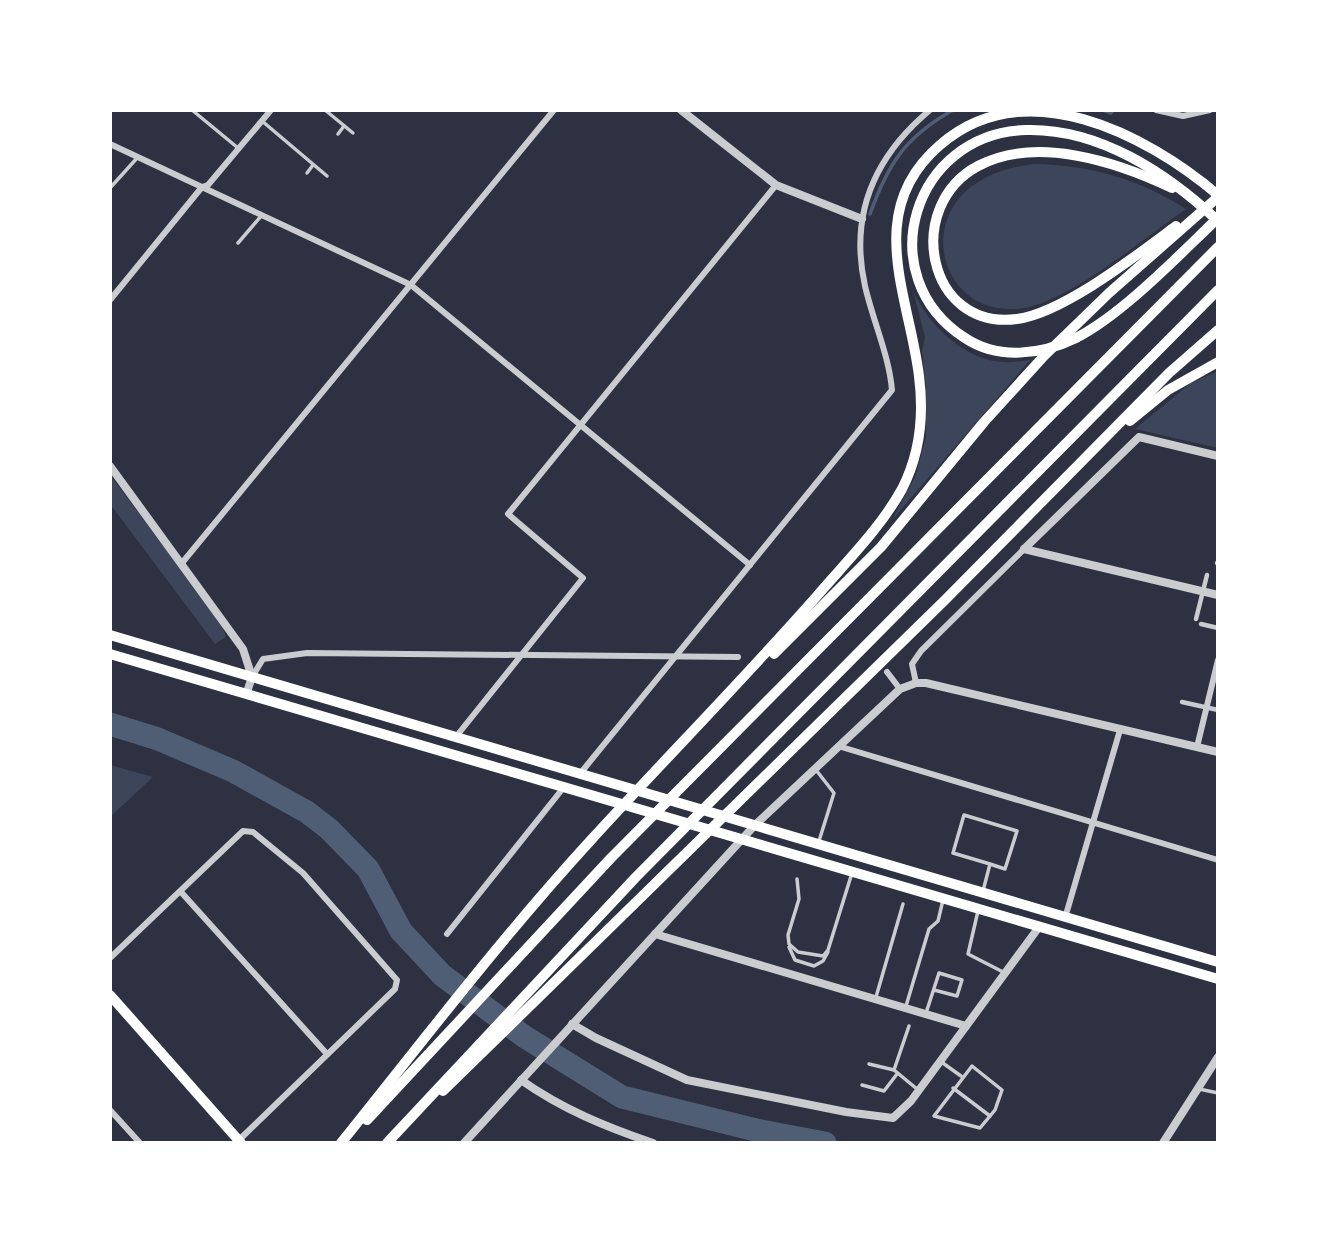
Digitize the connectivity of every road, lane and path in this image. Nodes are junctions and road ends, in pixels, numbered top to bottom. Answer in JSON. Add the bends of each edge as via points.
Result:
{"nodes":[{"id":1,"x":191,"y":110,"type":"edge"},
{"id":2,"x":271,"y":110,"type":"edge"},
{"id":3,"x":325,"y":110,"type":"edge"},
{"id":4,"x":554,"y":110,"type":"edge"},
{"id":5,"x":681,"y":110,"type":"edge"},
{"id":6,"x":930,"y":110,"type":"edge"},
{"id":7,"x":1156,"y":110,"type":"edge"},
{"id":8,"x":1210,"y":110,"type":"edge"},
{"id":9,"x":262,"y":121,"type":"junction"},
{"id":10,"x":344,"y":126,"type":"junction"},
{"id":11,"x":353,"y":133,"type":"dead end"},
{"id":12,"x":338,"y":134,"type":"dead end"},
{"id":13,"x":110,"y":144,"type":"edge"},
{"id":14,"x":238,"y":148,"type":"junction"},
{"id":15,"x":138,"y":157,"type":"junction"},
{"id":16,"x":313,"y":165,"type":"junction"},
{"id":17,"x":307,"y":173,"type":"dead end"},
{"id":18,"x":327,"y":176,"type":"dead end"},
{"id":19,"x":776,"y":186,"type":"junction"},
{"id":20,"x":202,"y":187,"type":"junction"},
{"id":21,"x":110,"y":188,"type":"edge"},
{"id":22,"x":1218,"y":196,"type":"edge"},
{"id":23,"x":1193,"y":199,"type":"junction"},
{"id":24,"x":262,"y":215,"type":"junction"},
{"id":25,"x":862,"y":219,"type":"junction"},
{"id":26,"x":1218,"y":220,"type":"edge"},
{"id":27,"x":238,"y":243,"type":"dead end"},
{"id":28,"x":1214,"y":251,"type":"edge"},
{"id":29,"x":411,"y":285,"type":"junction"},
{"id":30,"x":1218,"y":290,"type":"edge"},
{"id":31,"x":110,"y":300,"type":"edge"},
{"id":32,"x":1218,"y":330,"type":"edge"},
{"id":33,"x":1218,"y":362,"type":"edge"},
{"id":34,"x":580,"y":425,"type":"junction"},
{"id":35,"x":1218,"y":456,"type":"edge"},
{"id":36,"x":1083,"y":462,"type":"junction"},
{"id":37,"x":110,"y":466,"type":"edge"},
{"id":38,"x":1024,"y":549,"type":"junction"},
{"id":39,"x":182,"y":563,"type":"junction"},
{"id":40,"x":750,"y":565,"type":"junction"},
{"id":41,"x":1207,"y":575,"type":"dead end"},
{"id":42,"x":1218,"y":595,"type":"edge"},
{"id":43,"x":1196,"y":619,"type":"dead end"},
{"id":44,"x":1201,"y":624,"type":"dead end"},
{"id":45,"x":1218,"y":628,"type":"edge"},
{"id":46,"x":110,"y":635,"type":"edge"},
{"id":47,"x":110,"y":653,"type":"edge"},
{"id":48,"x":525,"y":653,"type":"junction"},
{"id":49,"x":738,"y":657,"type":"dead end"},
{"id":50,"x":673,"y":658,"type":"junction"},
{"id":51,"x":1218,"y":660,"type":"edge"},
{"id":52,"x":887,"y":672,"type":"dead end"},
{"id":53,"x":252,"y":677,"type":"junction"},
{"id":54,"x":916,"y":682,"type":"junction"},
{"id":55,"x":900,"y":689,"type":"junction"},
{"id":56,"x":247,"y":692,"type":"junction"},
{"id":57,"x":1182,"y":702,"type":"dead end"},
{"id":58,"x":1218,"y":710,"type":"edge"},
{"id":59,"x":1120,"y":730,"type":"junction"},
{"id":60,"x":455,"y":738,"type":"junction"},
{"id":61,"x":838,"y":746,"type":"junction"},
{"id":62,"x":1197,"y":747,"type":"junction"},
{"id":63,"x":1218,"y":752,"type":"edge"},
{"id":64,"x":815,"y":768,"type":"junction"},
{"id":65,"x":655,"y":772,"type":"junction"},
{"id":66,"x":579,"y":775,"type":"junction"},
{"id":67,"x":564,"y":786,"type":"junction"},
{"id":68,"x":1094,"y":824,"type":"junction"},
{"id":69,"x":754,"y":826,"type":"junction"},
{"id":70,"x":742,"y":839,"type":"junction"},
{"id":71,"x":817,"y":844,"type":"junction"},
{"id":72,"x":1218,"y":860,"type":"edge"},
{"id":73,"x":990,"y":864,"type":"junction"},
{"id":74,"x":852,"y":871,"type":"junction"},
{"id":75,"x":797,"y":879,"type":"dead end"},
{"id":76,"x":181,"y":892,"type":"junction"},
{"id":77,"x":982,"y":893,"type":"junction"},
{"id":78,"x":944,"y":898,"type":"junction"},
{"id":79,"x":903,"y":904,"type":"dead end"},
{"id":80,"x":979,"y":909,"type":"junction"},
{"id":81,"x":1065,"y":918,"type":"junction"},
{"id":82,"x":1040,"y":927,"type":"junction"},
{"id":83,"x":447,"y":934,"type":"dead end"},
{"id":84,"x":655,"y":934,"type":"junction"},
{"id":85,"x":789,"y":944,"type":"junction"},
{"id":86,"x":828,"y":950,"type":"junction"},
{"id":87,"x":110,"y":958,"type":"edge"},
{"id":88,"x":1218,"y":962,"type":"edge"},
{"id":89,"x":1005,"y":974,"type":"junction"},
{"id":90,"x":1218,"y":979,"type":"edge"},
{"id":91,"x":934,"y":989,"type":"junction"},
{"id":92,"x":110,"y":996,"type":"edge"},
{"id":93,"x":876,"y":999,"type":"junction"},
{"id":94,"x":906,"y":1008,"type":"junction"},
{"id":95,"x":925,"y":1014,"type":"junction"},
{"id":96,"x":572,"y":1024,"type":"junction"},
{"id":97,"x":909,"y":1026,"type":"dead end"},
{"id":98,"x":966,"y":1026,"type":"junction"},
{"id":99,"x":482,"y":1048,"type":"junction"},
{"id":100,"x":327,"y":1054,"type":"junction"},
{"id":101,"x":1218,"y":1056,"type":"edge"},
{"id":102,"x":940,"y":1060,"type":"junction"},
{"id":103,"x":869,"y":1064,"type":"dead end"},
{"id":104,"x":896,"y":1072,"type":"junction"},
{"id":105,"x":961,"y":1076,"type":"junction"},
{"id":106,"x":521,"y":1080,"type":"junction"},
{"id":107,"x":862,"y":1085,"type":"dead end"},
{"id":108,"x":953,"y":1088,"type":"junction"},
{"id":109,"x":1198,"y":1088,"type":"junction"},
{"id":110,"x":918,"y":1090,"type":"junction"},
{"id":111,"x":1218,"y":1093,"type":"edge"},
{"id":112,"x":110,"y":1110,"type":"edge"},
{"id":113,"x":990,"y":1116,"type":"junction"},
{"id":114,"x":239,"y":1142,"type":"edge"},
{"id":115,"x":387,"y":1142,"type":"edge"},
{"id":116,"x":140,"y":1143,"type":"edge"},
{"id":117,"x":341,"y":1143,"type":"edge"},
{"id":118,"x":346,"y":1143,"type":"edge"},
{"id":119,"x":464,"y":1143,"type":"edge"},
{"id":120,"x":653,"y":1143,"type":"edge"},
{"id":121,"x":1163,"y":1143,"type":"edge"}],
"edges":[{"from":1,"to":14,"type":"lane"},
{"from":2,"to":9,"type":"street"},
{"from":3,"to":10,"type":"lane"},
{"from":4,"to":29,"type":"street"},
{"from":5,"to":19,"type":"street"},
{"from":6,"to":25,"type":"street","via":[[902,133],[883,159]]},
{"from":7,"to":8,"type":"street","via":[[1183,116]]},
{"from":9,"to":14,"type":"street"},
{"from":9,"to":16,"type":"lane"},
{"from":10,"to":11,"type":"lane"},
{"from":10,"to":12,"type":"lane"},
{"from":13,"to":15,"type":"street"},
{"from":14,"to":20,"type":"street"},
{"from":15,"to":20,"type":"street"},
{"from":15,"to":21,"type":"lane"},
{"from":16,"to":17,"type":"lane"},
{"from":16,"to":18,"type":"lane"},
{"from":19,"to":25,"type":"street"},
{"from":19,"to":34,"type":"street"},
{"from":20,"to":24,"type":"street"},
{"from":20,"to":31,"type":"street"},
{"from":22,"to":23,"type":"highway","via":[[1042,313],[1015,320],[988,317],[957,300],[938,273],[932,236],[937,213],[957,182],[978,166],[1001,157],[1060,154],[1128,171]]},
{"from":22,"to":65,"type":"highway","via":[[1109,293],[1021,380],[881,547]]},
{"from":22,"to":65,"type":"highway","via":[[1150,146],[1065,115],[1030,112],[999,116],[961,130],[930,154],[905,194],[896,234],[898,277],[921,395],[920,432],[906,480],[862,543]]},
{"from":23,"to":26,"type":"highway"},
{"from":23,"to":26,"type":"highway","via":[[1152,169],[1103,145],[1055,132],[1012,131],[971,144],[938,170],[917,206],[912,249],[924,294],[942,320],[983,348],[1013,354],[1042,350],[1090,330]]},
{"from":24,"to":27,"type":"lane"},
{"from":24,"to":29,"type":"street"},
{"from":25,"to":40,"type":"street","via":[[864,284],[892,390]]},
{"from":28,"to":118,"type":"highway","via":[[685,783]]},
{"from":29,"to":34,"type":"street"},
{"from":29,"to":39,"type":"street"},
{"from":30,"to":99,"type":"highway","via":[[715,795]]},
{"from":32,"to":36,"type":"highway","via":[[1153,388]]},
{"from":33,"to":36,"type":"highway","via":[[1168,390]]},
{"from":34,"to":40,"type":"street"},
{"from":34,"to":48,"type":"street","via":[[508,514],[583,578]]},
{"from":35,"to":38,"type":"street","via":[[1139,437]]},
{"from":36,"to":99,"type":"highway"},
{"from":37,"to":39,"type":"street"},
{"from":38,"to":42,"type":"street"},
{"from":38,"to":54,"type":"street","via":[[921,650],[912,664]]},
{"from":39,"to":53,"type":"street","via":[[243,649]]},
{"from":40,"to":50,"type":"street"},
{"from":41,"to":43,"type":"street"},
{"from":44,"to":45,"type":"street"},
{"from":46,"to":53,"type":"highway"},
{"from":47,"to":56,"type":"highway"},
{"from":48,"to":50,"type":"street"},
{"from":48,"to":53,"type":"street","via":[[275,655],[263,659]]},
{"from":48,"to":60,"type":"street"},
{"from":49,"to":50,"type":"street"},
{"from":50,"to":66,"type":"street"},
{"from":51,"to":62,"type":"street"},
{"from":52,"to":55,"type":"street"},
{"from":53,"to":56,"type":"street"},
{"from":53,"to":60,"type":"highway"},
{"from":54,"to":55,"type":"street"},
{"from":54,"to":59,"type":"street"},
{"from":55,"to":61,"type":"street"},
{"from":56,"to":67,"type":"highway"},
{"from":57,"to":58,"type":"street"},
{"from":59,"to":62,"type":"street"},
{"from":59,"to":68,"type":"street"},
{"from":60,"to":66,"type":"highway"},
{"from":61,"to":64,"type":"street"},
{"from":61,"to":68,"type":"street"},
{"from":62,"to":63,"type":"street"},
{"from":64,"to":69,"type":"street"},
{"from":64,"to":71,"type":"lane","via":[[834,793]]},
{"from":65,"to":117,"type":"highway","via":[[528,912]]},
{"from":66,"to":69,"type":"highway"},
{"from":67,"to":70,"type":"highway"},
{"from":67,"to":83,"type":"street"},
{"from":68,"to":72,"type":"street"},
{"from":68,"to":81,"type":"street"},
{"from":69,"to":70,"type":"street"},
{"from":69,"to":71,"type":"highway"},
{"from":70,"to":74,"type":"highway"},
{"from":70,"to":84,"type":"street"},
{"from":71,"to":77,"type":"highway"},
{"from":73,"to":73,"type":"lane","via":[[953,853],[964,814],[1017,831],[1006,869]]},
{"from":73,"to":77,"type":"lane"},
{"from":74,"to":78,"type":"highway"},
{"from":74,"to":86,"type":"lane"},
{"from":75,"to":85,"type":"lane","via":[[799,899]]},
{"from":76,"to":87,"type":"street"},
{"from":76,"to":100,"type":"street"},
{"from":76,"to":100,"type":"street","via":[[243,831],[253,832],[303,873],[397,980],[395,989]]},
{"from":77,"to":81,"type":"highway"},
{"from":78,"to":80,"type":"highway"},
{"from":78,"to":94,"type":"lane","via":[[938,921],[929,929]]},
{"from":79,"to":93,"type":"lane"},
{"from":80,"to":82,"type":"highway"},
{"from":80,"to":89,"type":"lane","via":[[968,954]]},
{"from":81,"to":88,"type":"highway"},
{"from":82,"to":89,"type":"street"},
{"from":82,"to":90,"type":"highway"},
{"from":84,"to":93,"type":"street"},
{"from":84,"to":96,"type":"street"},
{"from":85,"to":86,"type":"lane","via":[[815,957]]},
{"from":85,"to":86,"type":"lane","via":[[792,957],[814,966]]},
{"from":89,"to":98,"type":"street"},
{"from":91,"to":91,"type":"lane","via":[[939,973],[962,980],[957,996]]},
{"from":91,"to":95,"type":"lane"},
{"from":92,"to":114,"type":"main road"},
{"from":93,"to":94,"type":"street"},
{"from":94,"to":95,"type":"street"},
{"from":95,"to":98,"type":"street"},
{"from":96,"to":106,"type":"street"},
{"from":96,"to":110,"type":"street","via":[[687,1080],[846,1112],[893,1118]]},
{"from":97,"to":104,"type":"lane"},
{"from":98,"to":102,"type":"street"},
{"from":99,"to":115,"type":"highway"},
{"from":100,"to":114,"type":"street"},
{"from":101,"to":109,"type":"street"},
{"from":102,"to":105,"type":"lane"},
{"from":102,"to":110,"type":"street"},
{"from":103,"to":104,"type":"lane"},
{"from":104,"to":107,"type":"lane","via":[[884,1091]]},
{"from":104,"to":110,"type":"lane"},
{"from":105,"to":108,"type":"lane"},
{"from":105,"to":113,"type":"lane","via":[[972,1066],[1002,1090]]},
{"from":106,"to":119,"type":"street"},
{"from":106,"to":120,"type":"street","via":[[585,1117]]},
{"from":108,"to":113,"type":"lane"},
{"from":108,"to":113,"type":"lane","via":[[934,1116],[980,1128]]},
{"from":109,"to":111,"type":"lane"},
{"from":109,"to":121,"type":"street"},
{"from":112,"to":116,"type":"street"}]}
